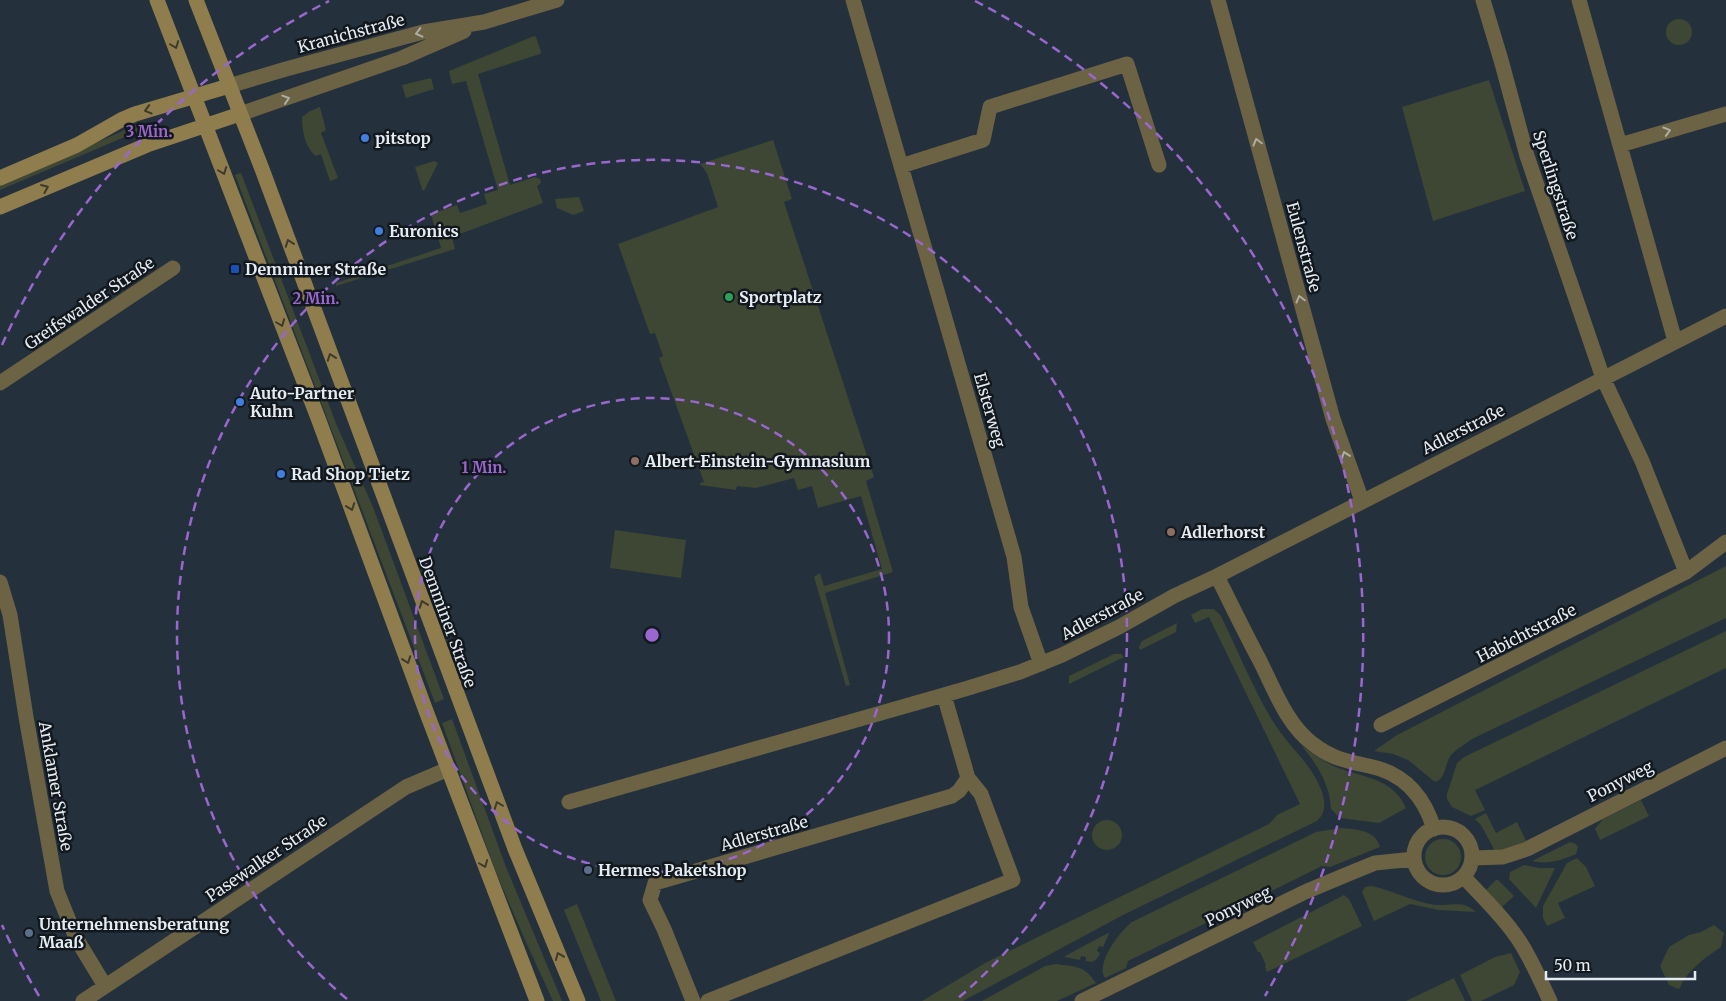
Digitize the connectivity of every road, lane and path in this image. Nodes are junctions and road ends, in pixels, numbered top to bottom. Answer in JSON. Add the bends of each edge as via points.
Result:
{"nodes":[{"id":1,"x":158,"y":0,"type":"edge"},
{"id":2,"x":196,"y":0,"type":"edge"},
{"id":3,"x":557,"y":0,"type":"edge"},
{"id":4,"x":853,"y":0,"type":"edge"},
{"id":5,"x":1218,"y":0,"type":"edge"},
{"id":6,"x":1482,"y":0,"type":"edge"},
{"id":7,"x":1579,"y":0,"type":"edge"},
{"id":8,"x":484,"y":22,"type":"junction"},
{"id":9,"x":229,"y":86,"type":"junction"},
{"id":10,"x":194,"y":96,"type":"junction"},
{"id":11,"x":240,"y":114,"type":"junction"},
{"id":12,"x":1726,"y":114,"type":"edge"},
{"id":13,"x":206,"y":125,"type":"junction"},
{"id":14,"x":1620,"y":145,"type":"junction"},
{"id":15,"x":1159,"y":165,"type":"dead end"},
{"id":16,"x":901,"y":166,"type":"junction"},
{"id":17,"x":0,"y":178,"type":"edge"},
{"id":18,"x":0,"y":207,"type":"edge"},
{"id":19,"x":173,"y":268,"type":"dead end"},
{"id":20,"x":1726,"y":316,"type":"edge"},
{"id":21,"x":1675,"y":341,"type":"junction"},
{"id":22,"x":1603,"y":378,"type":"junction"},
{"id":23,"x":0,"y":383,"type":"edge"},
{"id":24,"x":1362,"y":501,"type":"junction"},
{"id":25,"x":1726,"y":542,"type":"edge"},
{"id":26,"x":1686,"y":572,"type":"junction"},
{"id":27,"x":1217,"y":576,"type":"junction"},
{"id":28,"x":0,"y":582,"type":"edge"},
{"id":29,"x":1041,"y":664,"type":"junction"},
{"id":30,"x":944,"y":695,"type":"junction"},
{"id":31,"x":1381,"y":725,"type":"dead end"},
{"id":32,"x":1726,"y":748,"type":"edge"},
{"id":33,"x":448,"y":769,"type":"junction"},
{"id":34,"x":968,"y":778,"type":"junction"},
{"id":35,"x":569,"y":802,"type":"dead end"},
{"id":36,"x":1434,"y":829,"type":"junction"},
{"id":37,"x":1472,"y":858,"type":"junction"},
{"id":38,"x":1414,"y":859,"type":"junction"},
{"id":39,"x":1464,"y":877,"type":"junction"},
{"id":40,"x":106,"y":986,"type":"junction"},
{"id":41,"x":83,"y":1001,"type":"edge"},
{"id":42,"x":537,"y":1001,"type":"edge"},
{"id":43,"x":578,"y":1001,"type":"edge"},
{"id":44,"x":693,"y":1001,"type":"edge"},
{"id":45,"x":708,"y":1001,"type":"edge"},
{"id":46,"x":1082,"y":1001,"type":"edge"},
{"id":47,"x":1550,"y":1001,"type":"edge"}],
"edges":[{"from":1,"to":10,"type":"main road","one_way":true},
{"from":2,"to":9,"type":"main road","name":"Demminer Straße"},
{"from":3,"to":8,"type":"street","name":"Kranichstraße"},
{"from":4,"to":16,"type":"street","name":"Elsterweg"},
{"from":24,"to":5,"type":"street","name":"Eulenstraße","one_way":true,"via":[[1333,420]]},
{"from":6,"to":22,"type":"street","name":"Sperlingstraße","via":[[1502,60],[1527,156]]},
{"from":7,"to":14,"type":"street"},
{"from":8,"to":9,"type":"street","name":"Kranichstraße","one_way":true,"via":[[423,32]]},
{"from":11,"to":8,"type":"street","name":"Kranichstraße","one_way":true,"via":[[402,58]]},
{"from":9,"to":10,"type":"main road"},
{"from":9,"to":11,"type":"main road","name":"Demminer Straße"},
{"from":10,"to":13,"type":"main road"},
{"from":10,"to":17,"type":"main road","one_way":true,"via":[[135,114],[77,145]]},
{"from":11,"to":13,"type":"main road"},
{"from":43,"to":11,"type":"main road","name":"Demminer Straße","one_way":true,"via":[[515,849]]},
{"from":14,"to":12,"type":"street","one_way":true},
{"from":18,"to":13,"type":"main road","one_way":true,"via":[[146,145]]},
{"from":13,"to":33,"type":"main road","one_way":true},
{"from":14,"to":21,"type":"street"},
{"from":15,"to":16,"type":"street","via":[[1127,64],[990,107],[983,140]]},
{"from":16,"to":29,"type":"street","name":"Elsterweg","via":[[1014,557],[1022,606]]},
{"from":19,"to":23,"type":"street","name":"Greifswalder Straße"},
{"from":20,"to":21,"type":"street","name":"Adlerstraße"},
{"from":21,"to":22,"type":"street","name":"Adlerstraße"},
{"from":22,"to":24,"type":"street","name":"Adlerstraße"},
{"from":22,"to":26,"type":"street","via":[[1642,461]]},
{"from":24,"to":27,"type":"street","name":"Adlerstraße"},
{"from":25,"to":26,"type":"street","name":"Habichtstraße"},
{"from":26,"to":31,"type":"street","name":"Habichtstraße"},
{"from":27,"to":29,"type":"street","name":"Adlerstraße"},
{"from":27,"to":36,"type":"street","via":[[1279,700],[1300,731],[1326,754],[1372,766],[1404,780],[1414,790]]},
{"from":28,"to":40,"type":"street","name":"Anklamer Straße","via":[[10,615],[57,891],[76,938]]},
{"from":29,"to":30,"type":"street","name":"Adlerstraße"},
{"from":30,"to":34,"type":"street"},
{"from":30,"to":35,"type":"street","name":"Adlerstraße"},
{"from":32,"to":37,"type":"street","name":"Ponyweg","via":[[1527,849],[1503,858]]},
{"from":33,"to":40,"type":"street","name":"Pasewalker Straße","via":[[406,787]]},
{"from":33,"to":42,"type":"main road","one_way":true},
{"from":34,"to":44,"type":"street","name":"Adlerstraße","via":[[960,791],[952,796],[655,883],[650,900]]},
{"from":34,"to":45,"type":"street","via":[[981,794],[1014,880]]},
{"from":36,"to":37,"type":"street","via":[[1444,827],[1461,833],[1472,849]]},
{"from":36,"to":38,"type":"street","via":[[1421,837]]},
{"from":37,"to":39,"type":"street"},
{"from":38,"to":39,"type":"street","via":[[1422,876],[1429,882],[1447,885]]},
{"from":38,"to":46,"type":"street","name":"Ponyweg","via":[[1375,863],[1348,874]]},
{"from":39,"to":47,"type":"street","via":[[1518,940]]},
{"from":40,"to":41,"type":"street","name":"Pasewalker Straße"}]}
